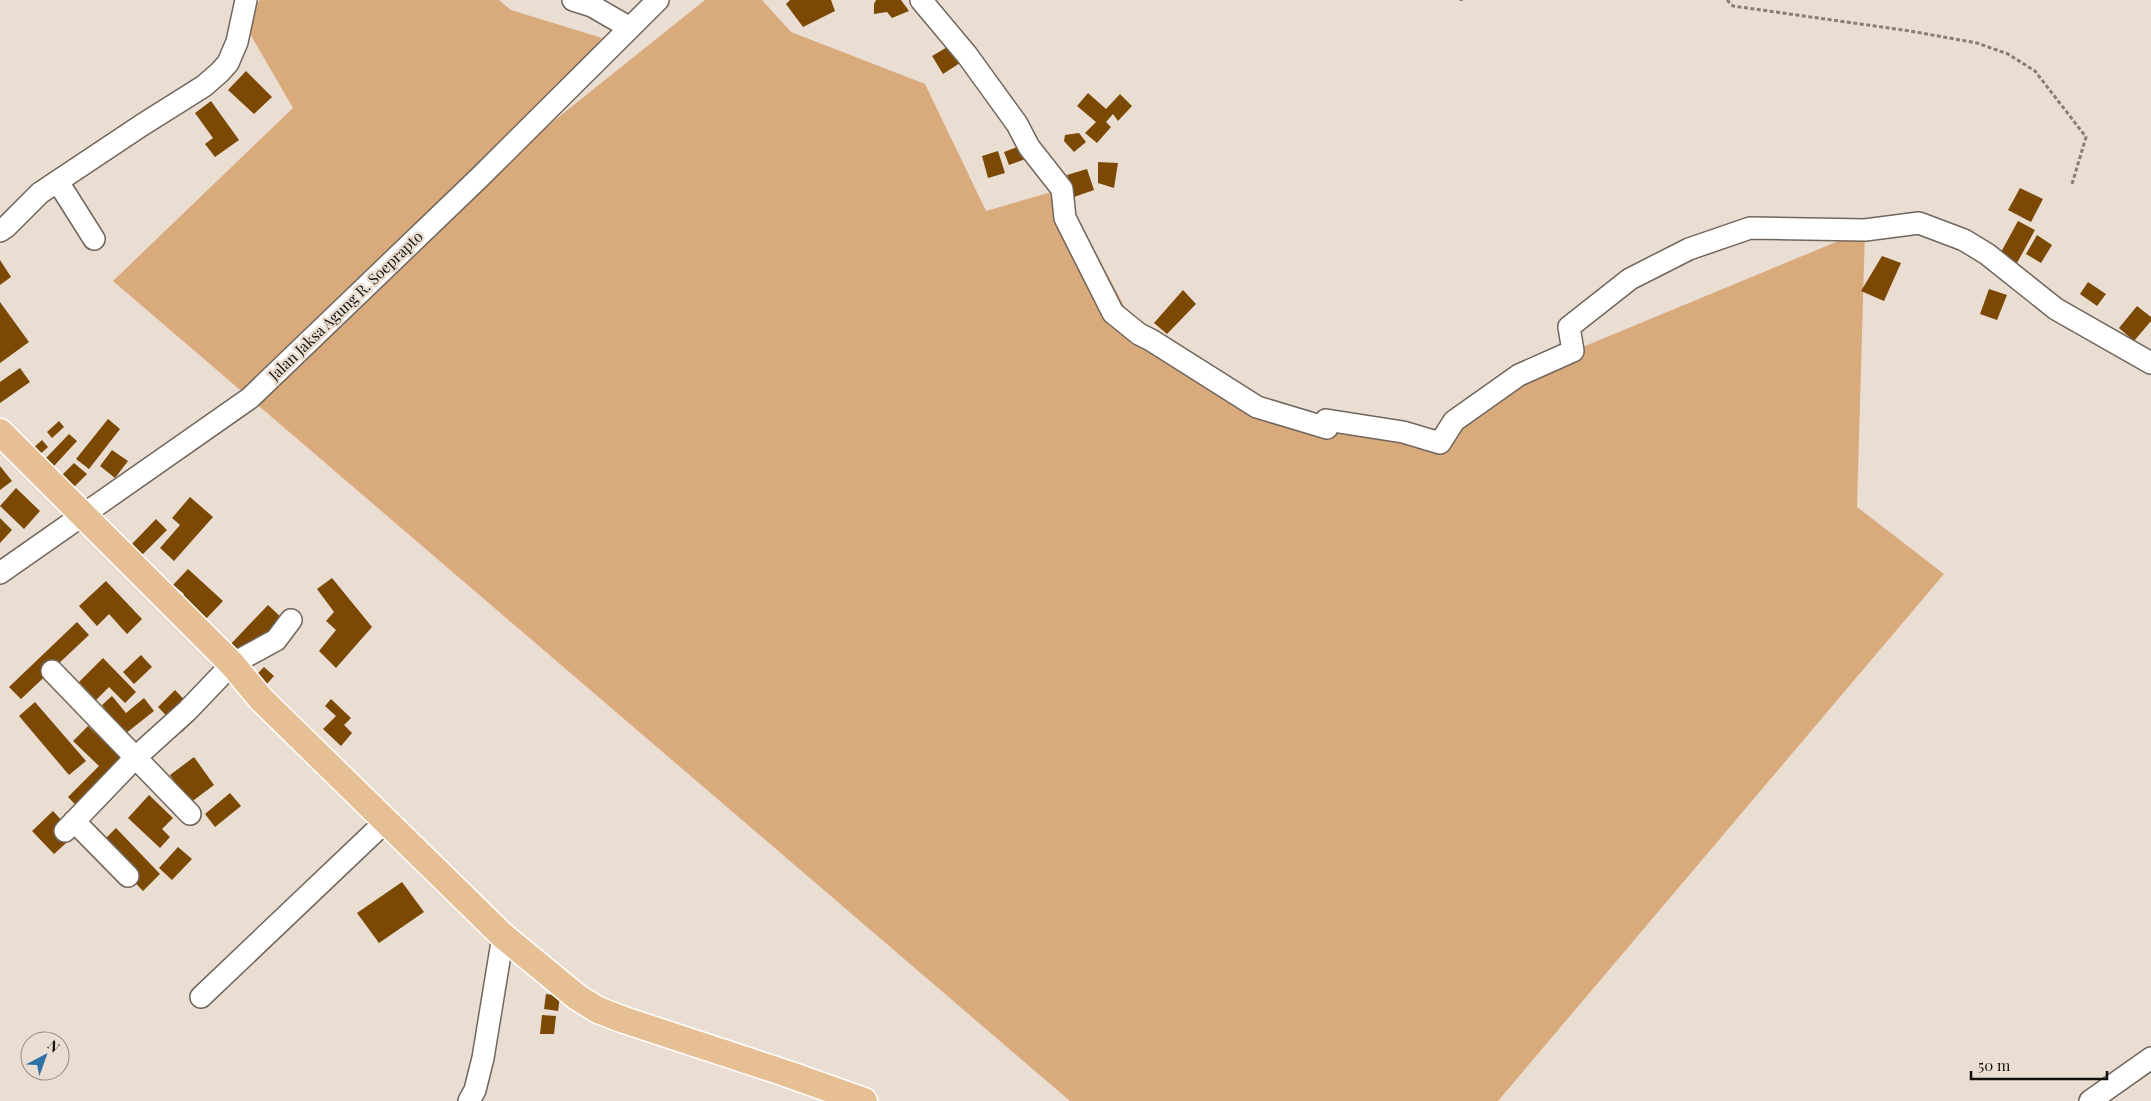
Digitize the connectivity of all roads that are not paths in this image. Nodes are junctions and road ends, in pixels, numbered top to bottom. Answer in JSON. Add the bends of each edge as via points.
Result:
{"nodes":[{"id":1,"x":246,"y":0,"type":"edge"},
{"id":2,"x":573,"y":0,"type":"edge"},
{"id":3,"x":658,"y":0,"type":"edge"},
{"id":4,"x":921,"y":0,"type":"edge"},
{"id":5,"x":630,"y":28,"type":"junction"},
{"id":6,"x":58,"y":182,"type":"junction"},
{"id":7,"x":0,"y":231,"type":"edge"},
{"id":8,"x":94,"y":239,"type":"dead end"},
{"id":9,"x":2151,"y":363,"type":"edge"},
{"id":10,"x":0,"y":432,"type":"edge"},
{"id":11,"x":83,"y":514,"type":"junction"},
{"id":12,"x":0,"y":573,"type":"edge"},
{"id":13,"x":291,"y":620,"type":"dead end"},
{"id":14,"x":232,"y":664,"type":"junction"},
{"id":15,"x":52,"y":671,"type":"dead end"},
{"id":16,"x":136,"y":757,"type":"junction"},
{"id":17,"x":190,"y":814,"type":"dead end"},
{"id":18,"x":385,"y":822,"type":"junction"},
{"id":19,"x":128,"y":876,"type":"dead end"},
{"id":20,"x":503,"y":936,"type":"junction"},
{"id":21,"x":201,"y":997,"type":"dead end"},
{"id":22,"x":2151,"y":1058,"type":"edge"},
{"id":23,"x":469,"y":1101,"type":"edge"},
{"id":24,"x":864,"y":1101,"type":"edge"},
{"id":25,"x":2090,"y":1101,"type":"edge"}],
"edges":[{"from":1,"to":6,"type":"street","via":[[237,42],[228,63],[220,72],[204,86]]},
{"from":2,"to":5,"type":"street","via":[[592,6]]},
{"from":3,"to":5,"type":"street","name":"Jalan Jaksa Agung R. Soeprapto"},
{"from":4,"to":9,"type":"street","via":[[967,55],[1017,124],[1029,147],[1062,189],[1065,218],[1113,313],[1139,334],[1257,407],[1327,428],[1326,420],[1403,432],[1440,443],[1454,421],[1519,375],[1573,351],[1568,326],[1630,279],[1689,249],[1750,228],[1865,230],[1919,224],[1964,240],[1987,254],[2056,309]]},
{"from":5,"to":11,"type":"street","name":"Jalan Jaksa Agung R. Soeprapto","via":[[250,398]]},
{"from":6,"to":7,"type":"street","via":[[40,193]]},
{"from":6,"to":8,"type":"street"},
{"from":10,"to":11,"type":"main road"},
{"from":11,"to":12,"type":"street","name":"Jalan Jaksa Agung R. Soeprapto"},
{"from":11,"to":14,"type":"main road"},
{"from":13,"to":14,"type":"street","via":[[276,640]]},
{"from":14,"to":16,"type":"street"},
{"from":14,"to":18,"type":"main road","via":[[261,699]]},
{"from":15,"to":16,"type":"street"},
{"from":16,"to":17,"type":"street"},
{"from":16,"to":19,"type":"street","via":[[69,826]]},
{"from":18,"to":20,"type":"main road"},
{"from":18,"to":21,"type":"street"},
{"from":20,"to":23,"type":"street","via":[[483,1058]]},
{"from":20,"to":24,"type":"main road","via":[[577,997],[598,1010]]},
{"from":22,"to":25,"type":"street"}]}
